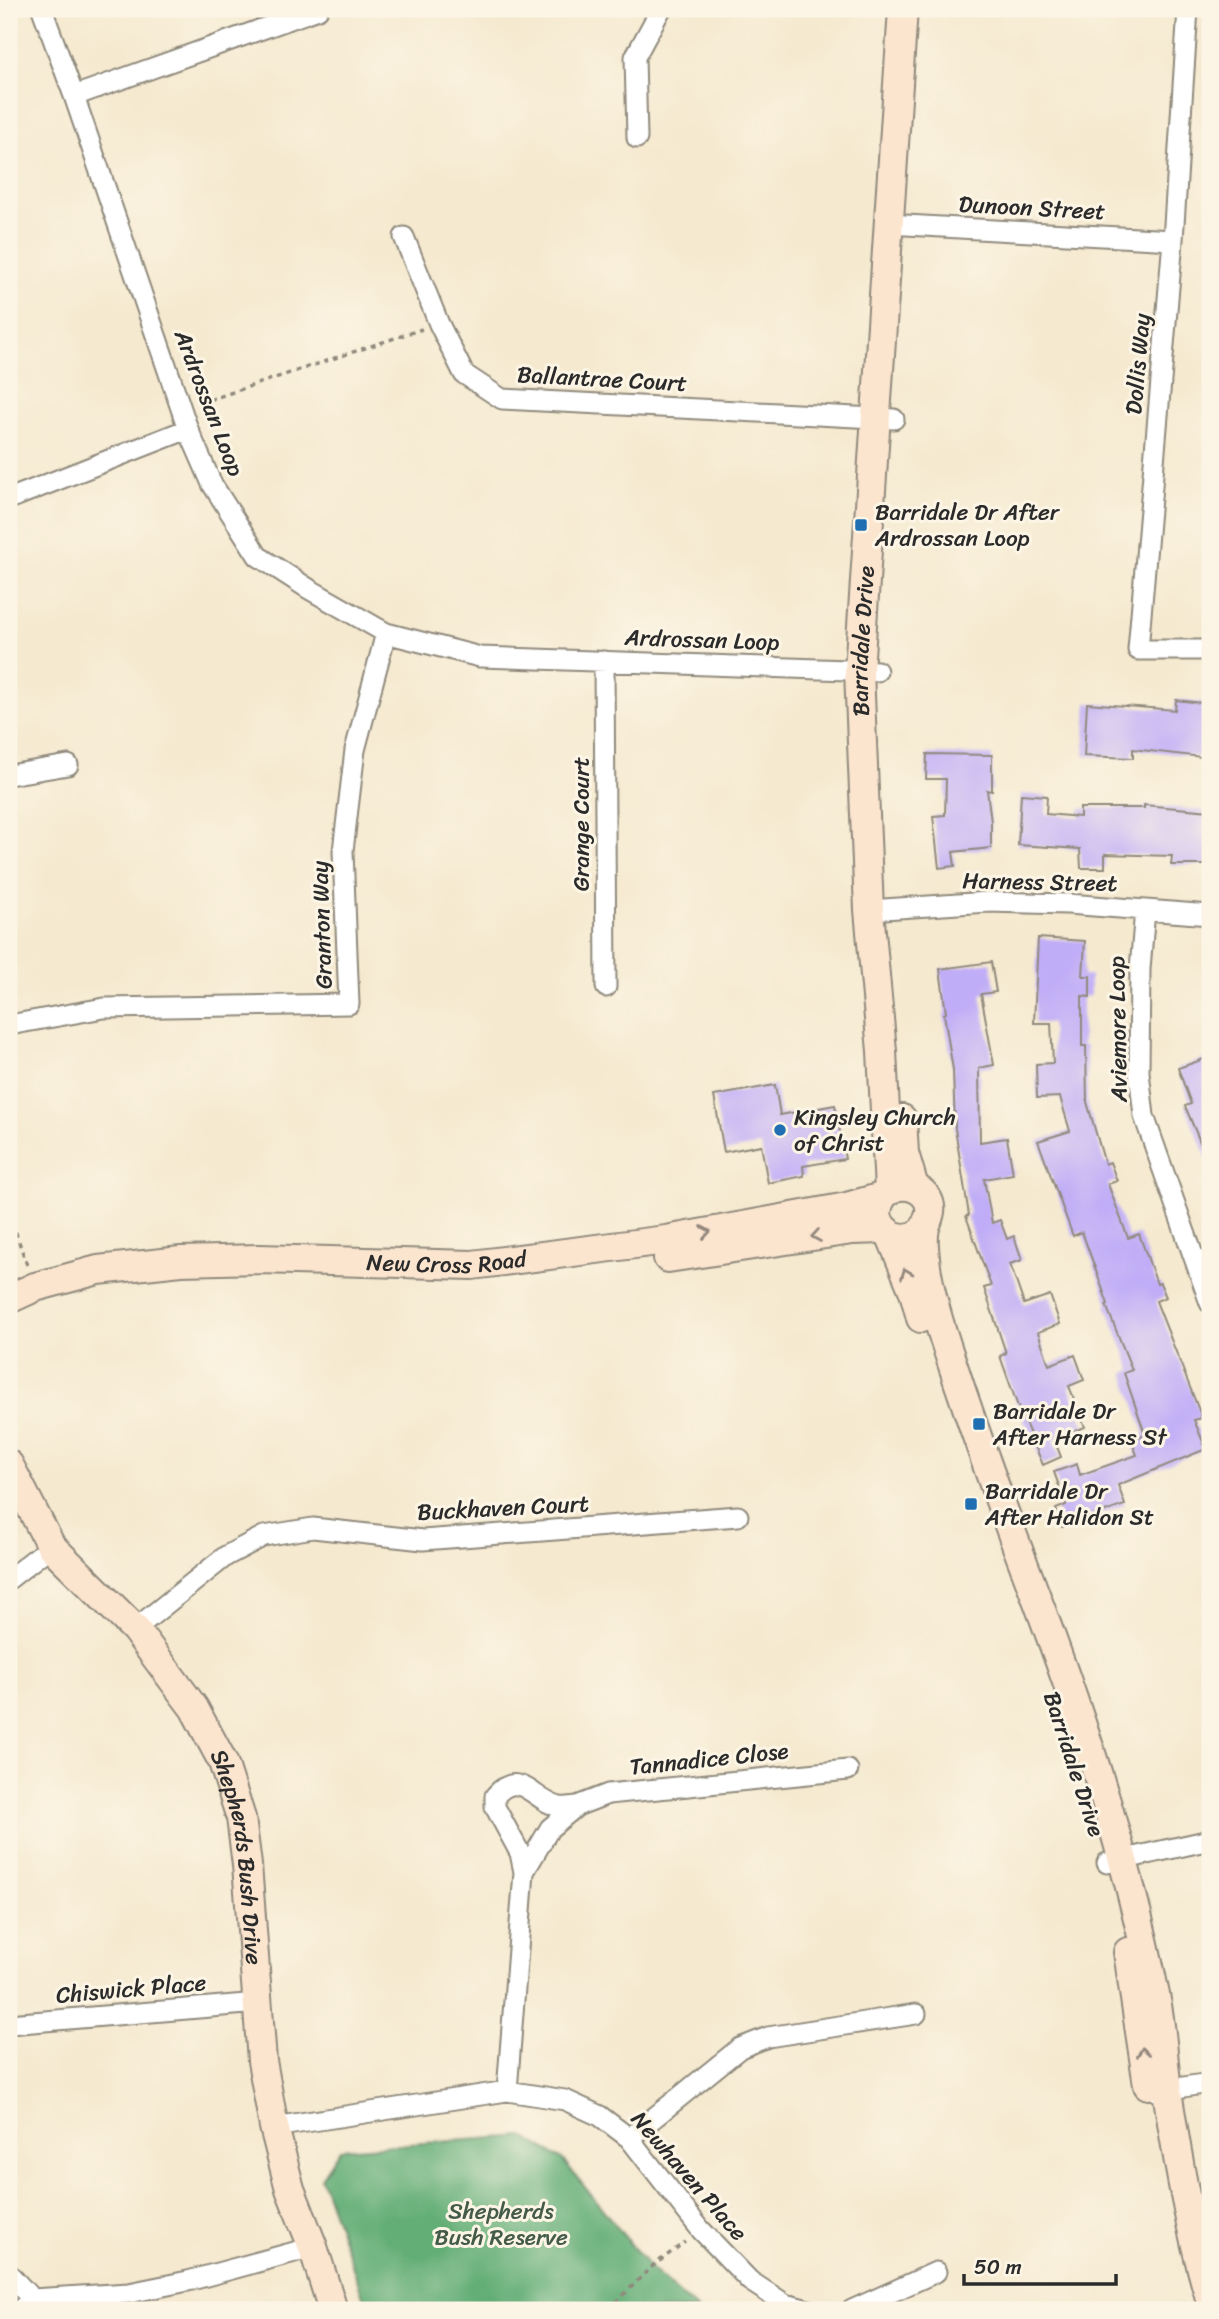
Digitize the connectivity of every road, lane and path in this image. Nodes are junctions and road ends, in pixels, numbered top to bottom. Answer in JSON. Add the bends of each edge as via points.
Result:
{"nodes":[{"id":1,"x":42,"y":9,"type":"edge"},
{"id":2,"x":318,"y":9,"type":"edge"},
{"id":3,"x":662,"y":9,"type":"edge"},
{"id":4,"x":904,"y":9,"type":"edge"},
{"id":5,"x":922,"y":9,"type":"edge"},
{"id":6,"x":1188,"y":9,"type":"edge"},
{"id":7,"x":75,"y":96,"type":"junction"},
{"id":8,"x":637,"y":138,"type":"dead end"},
{"id":9,"x":897,"y":225,"type":"junction"},
{"id":10,"x":404,"y":237,"type":"dead end"},
{"id":11,"x":1173,"y":240,"type":"junction"},
{"id":12,"x":439,"y":324,"type":"junction"},
{"id":13,"x":181,"y":409,"type":"junction"},
{"id":14,"x":885,"y":418,"type":"junction"},
{"id":15,"x":188,"y":429,"type":"junction"},
{"id":16,"x":9,"y":499,"type":"edge"},
{"id":17,"x":386,"y":632,"type":"junction"},
{"id":18,"x":1210,"y":650,"type":"edge"},
{"id":19,"x":604,"y":661,"type":"junction"},
{"id":20,"x":868,"y":671,"type":"junction"},
{"id":21,"x":68,"y":765,"type":"dead end"},
{"id":22,"x":9,"y":775,"type":"edge"},
{"id":23,"x":879,"y":909,"type":"junction"},
{"id":24,"x":1145,"y":910,"type":"junction"},
{"id":25,"x":1210,"y":915,"type":"edge"},
{"id":26,"x":606,"y":986,"type":"dead end"},
{"id":27,"x":9,"y":1025,"type":"edge"},
{"id":28,"x":895,"y":1191,"type":"junction"},
{"id":29,"x":9,"y":1213,"type":"edge"},
{"id":30,"x":925,"y":1228,"type":"junction"},
{"id":31,"x":887,"y":1232,"type":"junction"},
{"id":32,"x":35,"y":1287,"type":"junction"},
{"id":33,"x":9,"y":1299,"type":"edge"},
{"id":34,"x":1210,"y":1303,"type":"edge"},
{"id":35,"x":9,"y":1320,"type":"edge"},
{"id":36,"x":9,"y":1465,"type":"edge"},
{"id":37,"x":738,"y":1516,"type":"dead end"},
{"id":38,"x":51,"y":1546,"type":"junction"},
{"id":39,"x":9,"y":1579,"type":"edge"},
{"id":40,"x":135,"y":1629,"type":"junction"},
{"id":41,"x":848,"y":1770,"type":"dead end"},
{"id":42,"x":577,"y":1806,"type":"junction"},
{"id":43,"x":1210,"y":1840,"type":"edge"},
{"id":44,"x":1115,"y":1861,"type":"junction"},
{"id":45,"x":524,"y":1872,"type":"junction"},
{"id":46,"x":257,"y":2004,"type":"junction"},
{"id":47,"x":916,"y":2014,"type":"dead end"},
{"id":48,"x":9,"y":2024,"type":"edge"},
{"id":49,"x":1210,"y":2083,"type":"edge"},
{"id":50,"x":507,"y":2091,"type":"junction"},
{"id":51,"x":1158,"y":2091,"type":"junction"},
{"id":52,"x":274,"y":2127,"type":"junction"},
{"id":53,"x":629,"y":2138,"type":"junction"},
{"id":54,"x":701,"y":2230,"type":"junction"},
{"id":55,"x":313,"y":2248,"type":"junction"},
{"id":56,"x":936,"y":2272,"type":"dead end"},
{"id":57,"x":9,"y":2274,"type":"edge"},
{"id":58,"x":1210,"y":2298,"type":"edge"},
{"id":59,"x":26,"y":2305,"type":"edge"},
{"id":60,"x":333,"y":2310,"type":"edge"},
{"id":61,"x":609,"y":2310,"type":"edge"},
{"id":62,"x":808,"y":2310,"type":"edge"},
{"id":63,"x":852,"y":2310,"type":"edge"},
{"id":64,"x":1195,"y":2310,"type":"edge"}],
"edges":[{"from":1,"to":7,"type":"street","name":"Ardrossan Loop"},
{"from":2,"to":7,"type":"street"},
{"from":3,"to":8,"type":"street","via":[[635,57]]},
{"from":4,"to":9,"type":"street","name":"Barridale Drive"},
{"from":5,"to":9,"type":"street","name":"Barridale Drive"},
{"from":6,"to":11,"type":"street","name":"Dollis Way"},
{"from":7,"to":13,"type":"street","name":"Ardrossan Loop"},
{"from":9,"to":11,"type":"street","name":"Dunoon Street"},
{"from":9,"to":14,"type":"street","name":"Barridale Drive"},
{"from":10,"to":12,"type":"street","name":"Ballantrae Court"},
{"from":11,"to":18,"type":"street","name":"Dollis Way","via":[[1138,650]]},
{"from":12,"to":13,"type":"path"},
{"from":12,"to":14,"type":"street","name":"Ballantrae Court","via":[[464,374],[502,399]]},
{"from":13,"to":15,"type":"street","name":"Ardrossan Loop"},
{"from":14,"to":20,"type":"street","name":"Barridale Drive"},
{"from":15,"to":16,"type":"street"},
{"from":15,"to":17,"type":"street","name":"Ardrossan Loop","via":[[212,484],[258,556]]},
{"from":17,"to":19,"type":"street","name":"Ardrossan Loop","via":[[480,657]]},
{"from":17,"to":27,"type":"street","name":"Granton Way","via":[[355,750],[343,851],[349,1004],[104,1008]]},
{"from":19,"to":20,"type":"street","name":"Ardrossan Loop"},
{"from":19,"to":26,"type":"street","name":"Grange Court"},
{"from":20,"to":23,"type":"street","name":"Barridale Drive"},
{"from":21,"to":22,"type":"street"},
{"from":23,"to":24,"type":"street","name":"Harness Street","via":[[988,902]]},
{"from":23,"to":28,"type":"street","name":"Barridale Drive","via":[[882,1051]]},
{"from":24,"to":25,"type":"street","name":"Harness Street"},
{"from":24,"to":34,"type":"street","name":"Aviemore Loop","via":[[1139,969],[1139,1072],[1144,1116]]},
{"from":28,"to":30,"type":"street","via":[[921,1191],[930,1205]]},
{"from":28,"to":31,"type":"street","via":[[878,1213]]},
{"from":32,"to":28,"type":"street","name":"New Cross Road","one_way":true,"via":[[98,1270],[181,1261],[472,1265],[666,1240],[847,1207]]},
{"from":29,"to":32,"type":"path"},
{"from":30,"to":31,"type":"street","via":[[905,1239]]},
{"from":30,"to":44,"type":"street","name":"Barridale Drive","via":[[926,1268],[953,1366],[1051,1634]]},
{"from":31,"to":35,"type":"street","name":"New Cross Road","one_way":true,"via":[[852,1230],[473,1284],[182,1279],[102,1289],[41,1304]]},
{"from":44,"to":31,"type":"street","name":"Barridale Drive","one_way":true,"via":[[937,1370],[914,1292]]},
{"from":32,"to":33,"type":"street","name":"New Cross Road"},
{"from":36,"to":38,"type":"street","name":"Shepherds Bush Drive"},
{"from":37,"to":40,"type":"street","name":"Buckhaven Court","via":[[423,1540],[313,1528],[264,1536],[226,1556]]},
{"from":38,"to":39,"type":"street"},
{"from":38,"to":40,"type":"street","name":"Shepherds Bush Drive"},
{"from":40,"to":46,"type":"street","name":"Shepherds Bush Drive","via":[[194,1708],[223,1762],[241,1818]]},
{"from":41,"to":42,"type":"street","name":"Tannadice Close","via":[[608,1794]]},
{"from":42,"to":45,"type":"street","name":"Tannadice Close","via":[[550,1828]]},
{"from":42,"to":45,"type":"street","name":"Tannadice Close","via":[[561,1808],[513,1784],[495,1796],[495,1807],[520,1853]]},
{"from":43,"to":44,"type":"street"},
{"from":44,"to":51,"type":"street","name":"Barridale Drive","via":[[1130,1964]]},
{"from":45,"to":50,"type":"street","name":"Tannadice Close"},
{"from":46,"to":48,"type":"street","name":"Chiswick Place"},
{"from":46,"to":52,"type":"street","name":"Shepherds Bush Drive"},
{"from":47,"to":53,"type":"street","via":[[768,2037],[740,2048]]},
{"from":49,"to":51,"type":"street"},
{"from":50,"to":52,"type":"street","name":"Newhaven Place"},
{"from":50,"to":53,"type":"street","name":"Newhaven Place","via":[[565,2100],[600,2116]]},
{"from":51,"to":58,"type":"street","name":"Barridale Drive"},
{"from":51,"to":64,"type":"street","name":"Barridale Drive","via":[[1178,2253]]},
{"from":52,"to":55,"type":"street","name":"Shepherds Bush Drive","via":[[290,2189]]},
{"from":53,"to":54,"type":"street","name":"Newhaven Place"},
{"from":54,"to":61,"type":"path","via":[[650,2267]]},
{"from":54,"to":62,"type":"street","name":"Newhaven Place","via":[[750,2280],[785,2304]]},
{"from":55,"to":59,"type":"street","via":[[130,2293]]},
{"from":55,"to":60,"type":"street","name":"Shepherds Bush Drive"},
{"from":56,"to":63,"type":"street"},
{"from":57,"to":59,"type":"street"}]}
